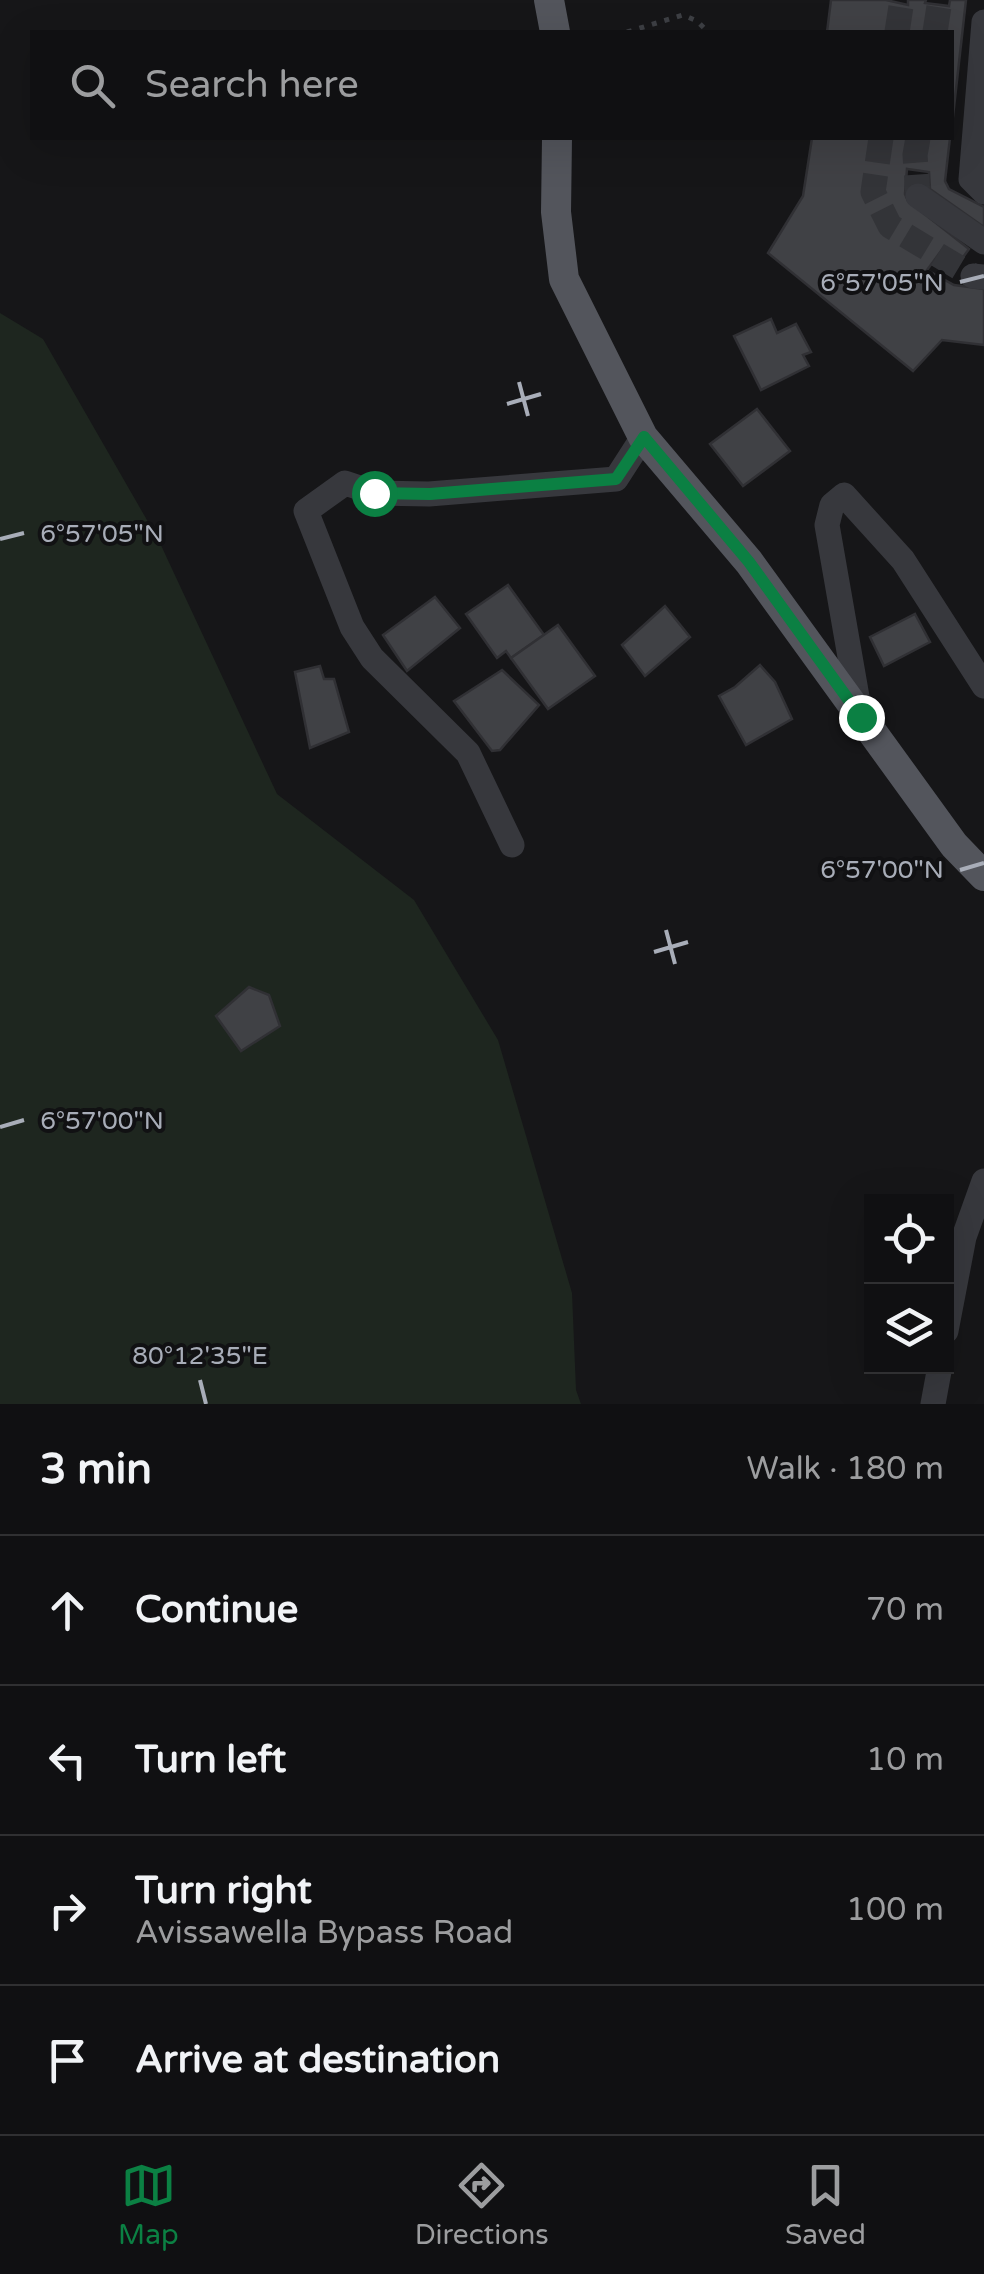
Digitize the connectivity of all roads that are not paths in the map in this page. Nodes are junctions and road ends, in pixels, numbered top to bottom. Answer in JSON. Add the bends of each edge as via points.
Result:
{"nodes":[{"id":1,"x":549,"y":0,"type":"edge"},
{"id":2,"x":982,"y":0,"type":"edge"},
{"id":3,"x":984,"y":19,"type":"edge"},
{"id":4,"x":555,"y":30,"type":"edge"},
{"id":5,"x":557,"y":140,"type":"edge"},
{"id":6,"x":984,"y":192,"type":"edge"},
{"id":7,"x":918,"y":196,"type":"dead end"},
{"id":8,"x":984,"y":242,"type":"edge"},
{"id":9,"x":644,"y":437,"type":"junction"},
{"id":10,"x":984,"y":686,"type":"edge"},
{"id":11,"x":861,"y":717,"type":"junction"},
{"id":12,"x":512,"y":845,"type":"dead end"},
{"id":13,"x":984,"y":876,"type":"edge"},
{"id":14,"x":984,"y":1181,"type":"edge"},
{"id":15,"x":954,"y":1289,"type":"edge"},
{"id":16,"x":938,"y":1374,"type":"edge"},
{"id":17,"x":932,"y":1404,"type":"edge"}],
"edges":[{"from":1,"to":4,"type":"main road"},
{"from":2,"to":3,"type":"street"},
{"from":3,"to":6,"type":"street","via":[[971,179]]},
{"from":5,"to":9,"type":"main road","via":[[564,279]]},
{"from":7,"to":8,"type":"street"},
{"from":9,"to":11,"type":"main road","via":[[749,562]]},
{"from":9,"to":12,"type":"street","via":[[616,479],[430,494],[374,493],[345,483],[306,511],[352,626],[372,658],[468,753]]},
{"from":10,"to":11,"type":"street","via":[[903,560],[844,496],[832,505],[827,525]]},
{"from":11,"to":13,"type":"main road"},
{"from":14,"to":15,"type":"street"},
{"from":16,"to":17,"type":"street"}]}
